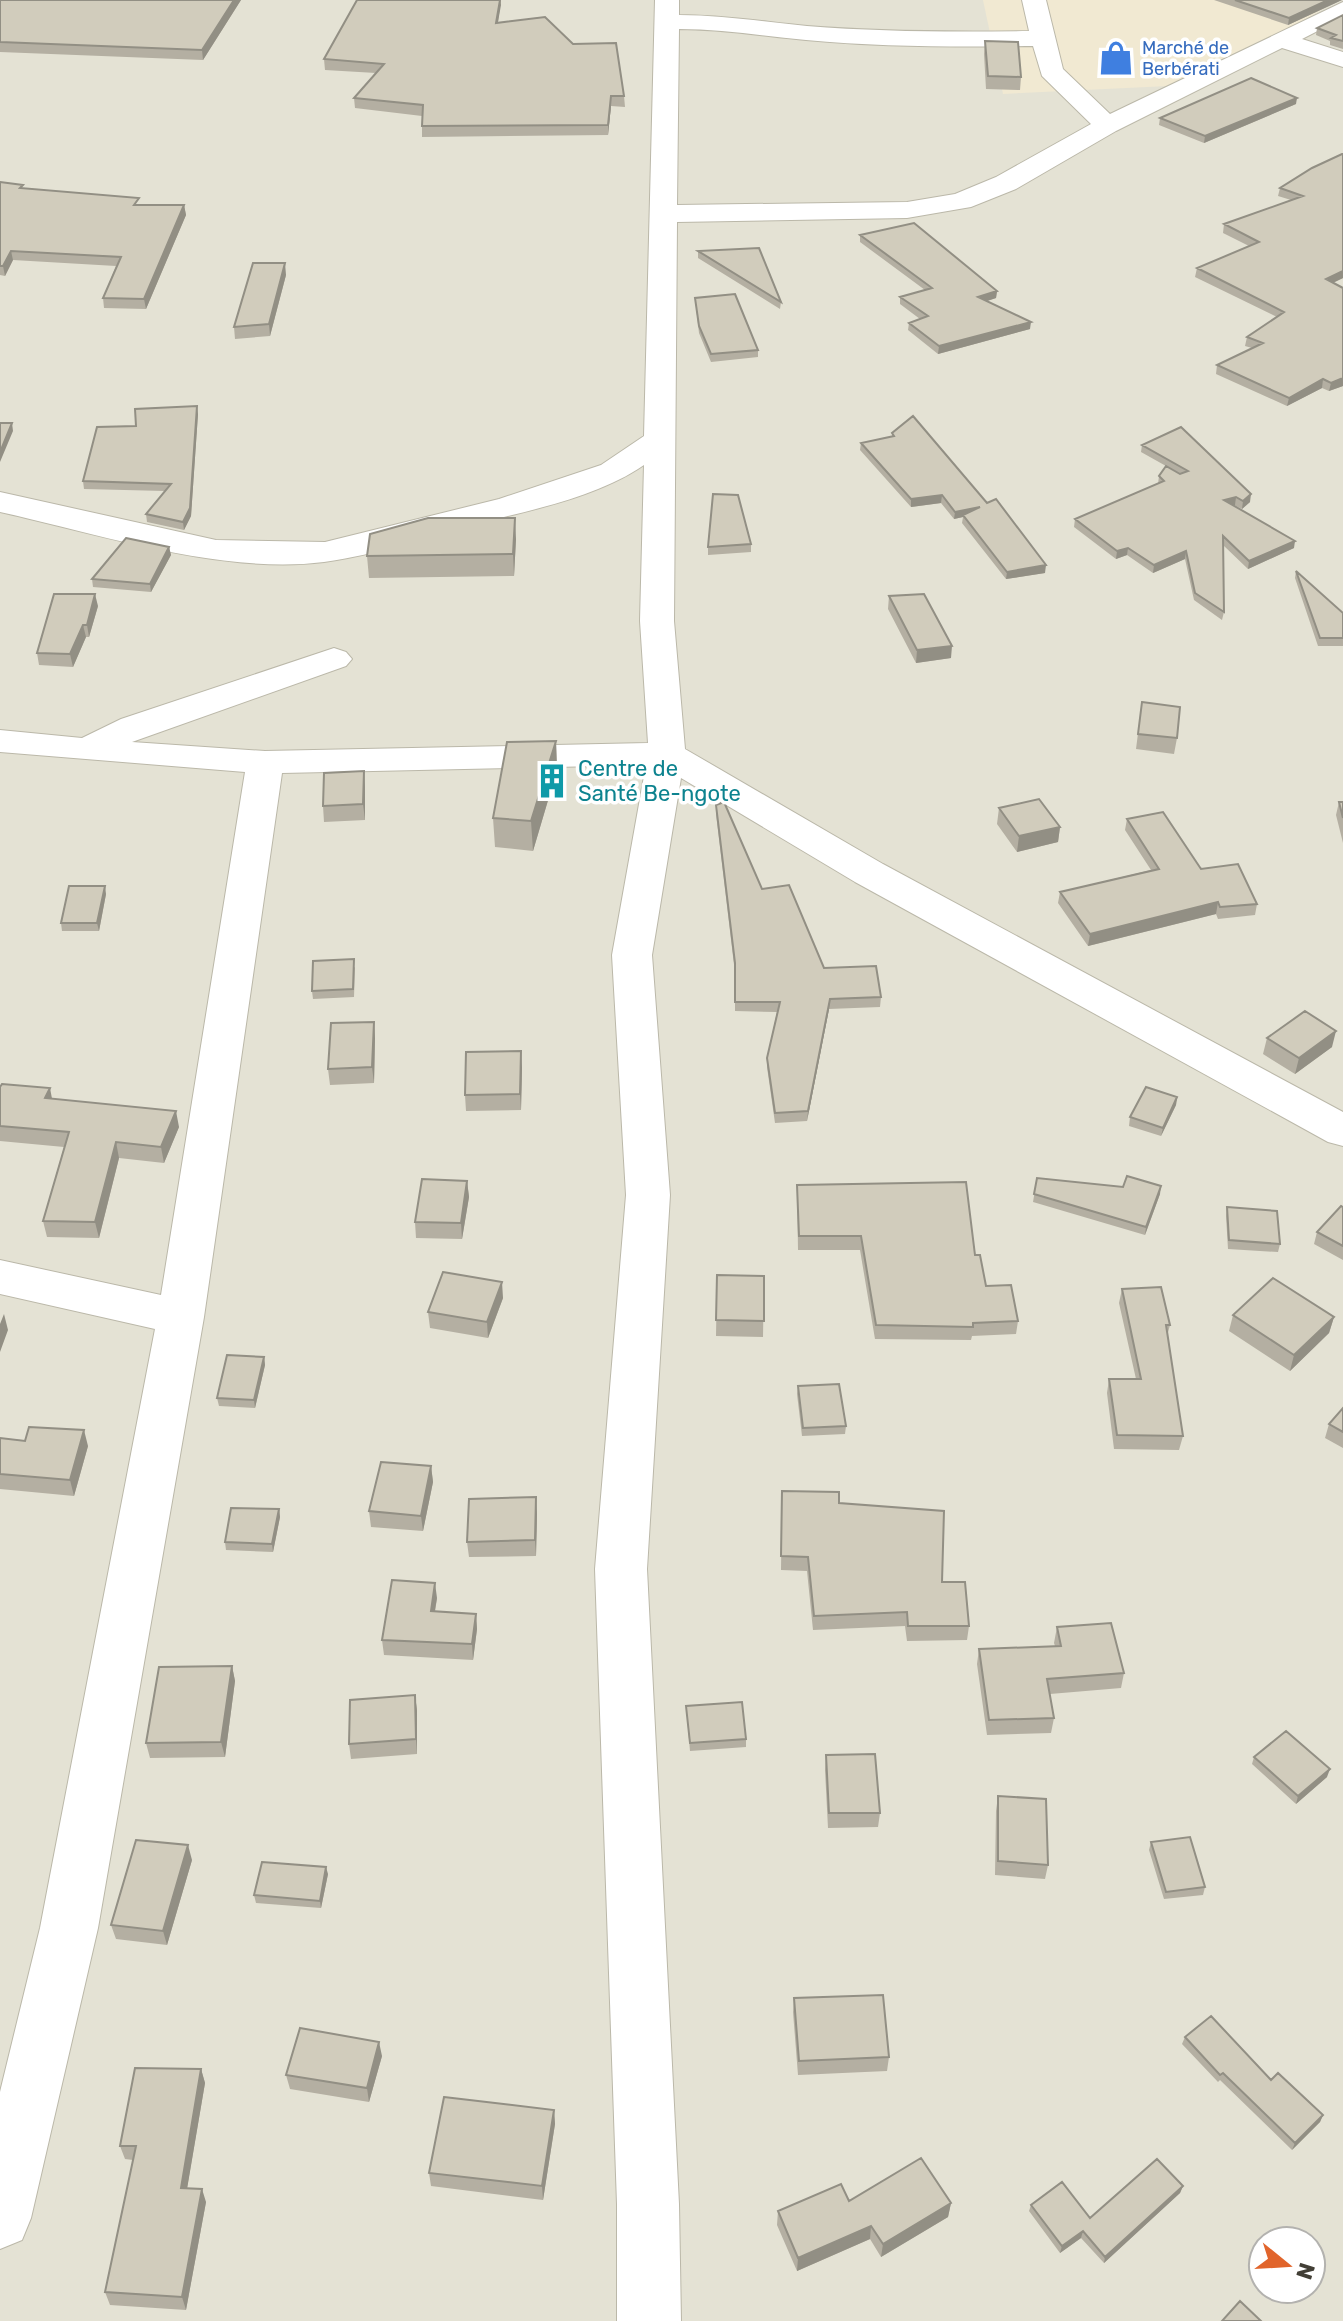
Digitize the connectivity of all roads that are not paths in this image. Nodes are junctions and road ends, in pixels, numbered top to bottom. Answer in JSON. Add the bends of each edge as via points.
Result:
{"nodes":[{"id":1,"x":1034,"y":0,"type":"edge"},
{"id":2,"x":1343,"y":9,"type":"edge"},
{"id":3,"x":666,"y":11,"type":"edge"},
{"id":4,"x":1043,"y":38,"type":"junction"},
{"id":5,"x":1281,"y":40,"type":"junction"},
{"id":6,"x":1343,"y":60,"type":"edge"},
{"id":7,"x":1107,"y":125,"type":"junction"},
{"id":8,"x":662,"y":214,"type":"junction"},
{"id":9,"x":659,"y":440,"type":"junction"},
{"id":10,"x":0,"y":502,"type":"edge"},
{"id":11,"x":334,"y":659,"type":"dead end"},
{"id":12,"x":0,"y":741,"type":"edge"},
{"id":13,"x":88,"y":749,"type":"junction"},
{"id":14,"x":667,"y":754,"type":"junction"},
{"id":15,"x":265,"y":762,"type":"junction"},
{"id":16,"x":1343,"y":1131,"type":"edge"},
{"id":17,"x":0,"y":1277,"type":"edge"},
{"id":18,"x":181,"y":1317,"type":"junction"},
{"id":19,"x":0,"y":2218,"type":"edge"},
{"id":20,"x":649,"y":2321,"type":"edge"}],
"edges":[{"from":1,"to":4,"type":"street"},
{"from":2,"to":5,"type":"street"},
{"from":3,"to":4,"type":"street","via":[[806,33],[948,40]]},
{"from":3,"to":8,"type":"street"},
{"from":4,"to":7,"type":"street","via":[[1051,71]]},
{"from":5,"to":6,"type":"street"},
{"from":5,"to":7,"type":"street"},
{"from":7,"to":8,"type":"street","via":[[1006,183],[961,201],[907,210]]},
{"from":8,"to":9,"type":"street"},
{"from":9,"to":10,"type":"street","via":[[612,472],[325,552],[216,550]]},
{"from":9,"to":14,"type":"street","via":[[657,621]]},
{"from":11,"to":13,"type":"street","via":[[134,727]]},
{"from":12,"to":13,"type":"street"},
{"from":13,"to":15,"type":"street"},
{"from":14,"to":15,"type":"street"},
{"from":14,"to":16,"type":"street","via":[[869,873]]},
{"from":14,"to":20,"type":"street","via":[[632,955],[648,1195],[621,1569]]},
{"from":15,"to":18,"type":"street"},
{"from":17,"to":18,"type":"street"},
{"from":18,"to":19,"type":"street","via":[[69,1928]]}]}
